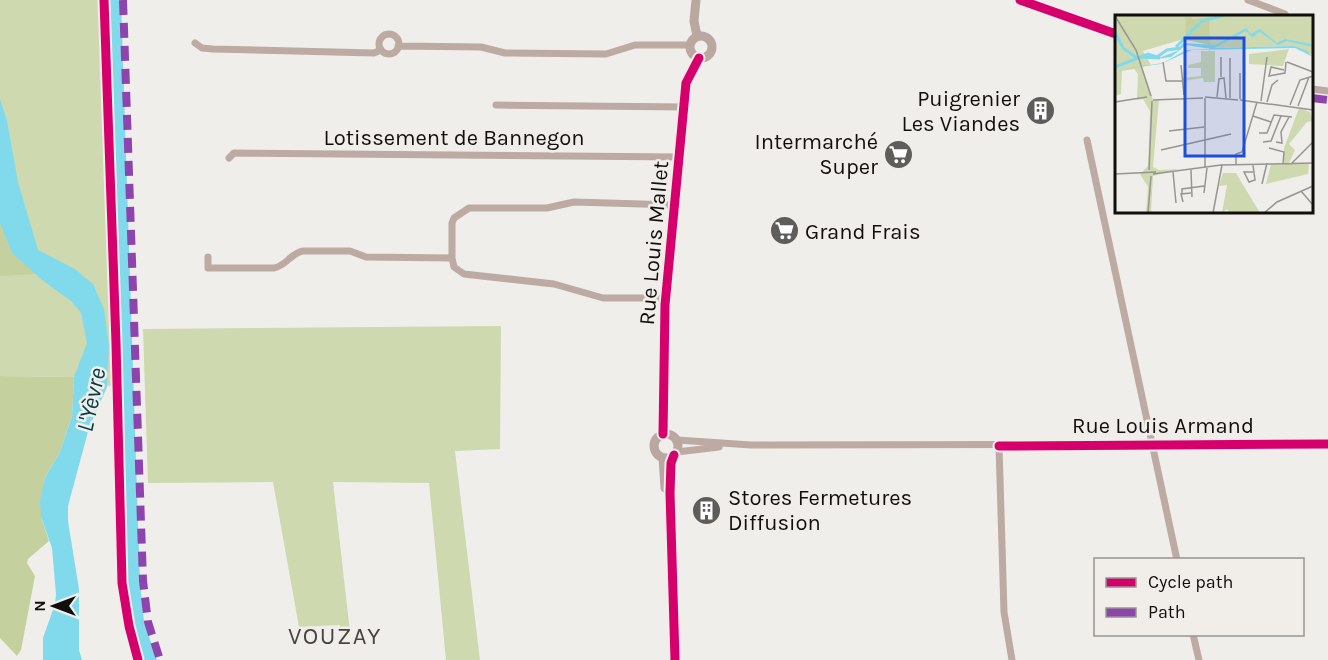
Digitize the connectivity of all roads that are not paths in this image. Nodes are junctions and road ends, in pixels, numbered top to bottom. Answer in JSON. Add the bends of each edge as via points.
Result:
{"nodes":[{"id":1,"x":696,"y":0,"type":"edge"},
{"id":2,"x":1248,"y":0,"type":"edge"},
{"id":3,"x":1286,"y":15,"type":"edge"},
{"id":4,"x":698,"y":36,"type":"junction"},
{"id":5,"x":195,"y":43,"type":"dead end"},
{"id":6,"x":689,"y":45,"type":"junction"},
{"id":7,"x":398,"y":46,"type":"junction"},
{"id":8,"x":381,"y":50,"type":"junction"},
{"id":9,"x":699,"y":58,"type":"junction"},
{"id":10,"x":1313,"y":89,"type":"edge"},
{"id":11,"x":1328,"y":91,"type":"edge"},
{"id":12,"x":496,"y":105,"type":"dead end"},
{"id":13,"x":684,"y":107,"type":"junction"},
{"id":14,"x":1087,"y":140,"type":"dead end"},
{"id":15,"x":680,"y":157,"type":"junction"},
{"id":16,"x":229,"y":158,"type":"dead end"},
{"id":17,"x":675,"y":205,"type":"junction"},
{"id":18,"x":208,"y":258,"type":"dead end"},
{"id":19,"x":452,"y":258,"type":"junction"},
{"id":20,"x":665,"y":298,"type":"junction"},
{"id":21,"x":663,"y":434,"type":"junction"},
{"id":22,"x":677,"y":440,"type":"junction"},
{"id":23,"x":1152,"y":444,"type":"junction"},
{"id":24,"x":1328,"y":444,"type":"edge"},
{"id":25,"x":750,"y":445,"type":"junction"},
{"id":26,"x":999,"y":446,"type":"junction"},
{"id":27,"x":675,"y":453,"type":"junction"},
{"id":28,"x":663,"y":458,"type":"junction"},
{"id":29,"x":1177,"y":558,"type":"edge"},
{"id":30,"x":1193,"y":636,"type":"edge"},
{"id":31,"x":670,"y":660,"type":"edge"},
{"id":32,"x":675,"y":660,"type":"edge"},
{"id":33,"x":1012,"y":660,"type":"edge"},
{"id":34,"x":1199,"y":660,"type":"edge"}],
"edges":[{"from":1,"to":4,"type":"main road","name":"Rue Louis Mallet","via":[[694,21]]},
{"from":2,"to":3,"type":"street"},
{"from":4,"to":6,"type":"main road"},
{"from":4,"to":9,"type":"main road","name":"Rue Louis Mallet","via":[[712,45],[710,54]]},
{"from":5,"to":8,"type":"street","via":[[202,48],[280,52]]},
{"from":6,"to":7,"type":"street","via":[[635,45],[606,54]]},
{"from":6,"to":9,"type":"main road","via":[[691,54]]},
{"from":7,"to":8,"type":"street","via":[[392,54]]},
{"from":7,"to":8,"type":"street","via":[[396,38],[388,34],[379,43]]},
{"from":9,"to":13,"type":"main road","name":"Rue Louis Mallet","via":[[686,83]]},
{"from":10,"to":11,"type":"street"},
{"from":12,"to":13,"type":"street"},
{"from":13,"to":15,"type":"main road","name":"Rue Louis Mallet"},
{"from":14,"to":23,"type":"street"},
{"from":15,"to":16,"type":"street","name":"Lotissement de Bannegon","via":[[234,153]]},
{"from":15,"to":17,"type":"main road","name":"Rue Louis Mallet"},
{"from":17,"to":19,"type":"street","via":[[574,202],[547,208],[469,208],[452,223]]},
{"from":17,"to":20,"type":"main road","name":"Rue Louis Mallet"},
{"from":18,"to":19,"type":"street","via":[[208,268],[279,267],[303,251],[350,251],[366,257]]},
{"from":19,"to":20,"type":"street","via":[[454,267],[464,274],[566,286],[603,298]]},
{"from":20,"to":21,"type":"main road","name":"Rue Louis Mallet"},
{"from":21,"to":22,"type":"main road"},
{"from":21,"to":28,"type":"main road","name":"Rue Louis Mallet","via":[[654,445]]},
{"from":22,"to":25,"type":"street","name":"Rue Louis Armand"},
{"from":22,"to":27,"type":"main road"},
{"from":23,"to":24,"type":"street","name":"Rue Louis Armand"},
{"from":23,"to":26,"type":"street","name":"Rue Louis Armand"},
{"from":23,"to":29,"type":"street"},
{"from":25,"to":26,"type":"street","name":"Rue Louis Armand"},
{"from":25,"to":27,"type":"street","name":"Rue Louis Armand"},
{"from":26,"to":33,"type":"street","via":[[1004,612]]},
{"from":27,"to":28,"type":"main road"},
{"from":27,"to":32,"type":"main road","via":[[670,494]]},
{"from":28,"to":31,"type":"main road","name":"Rue Louis Mallet"},
{"from":30,"to":34,"type":"street"}]}
